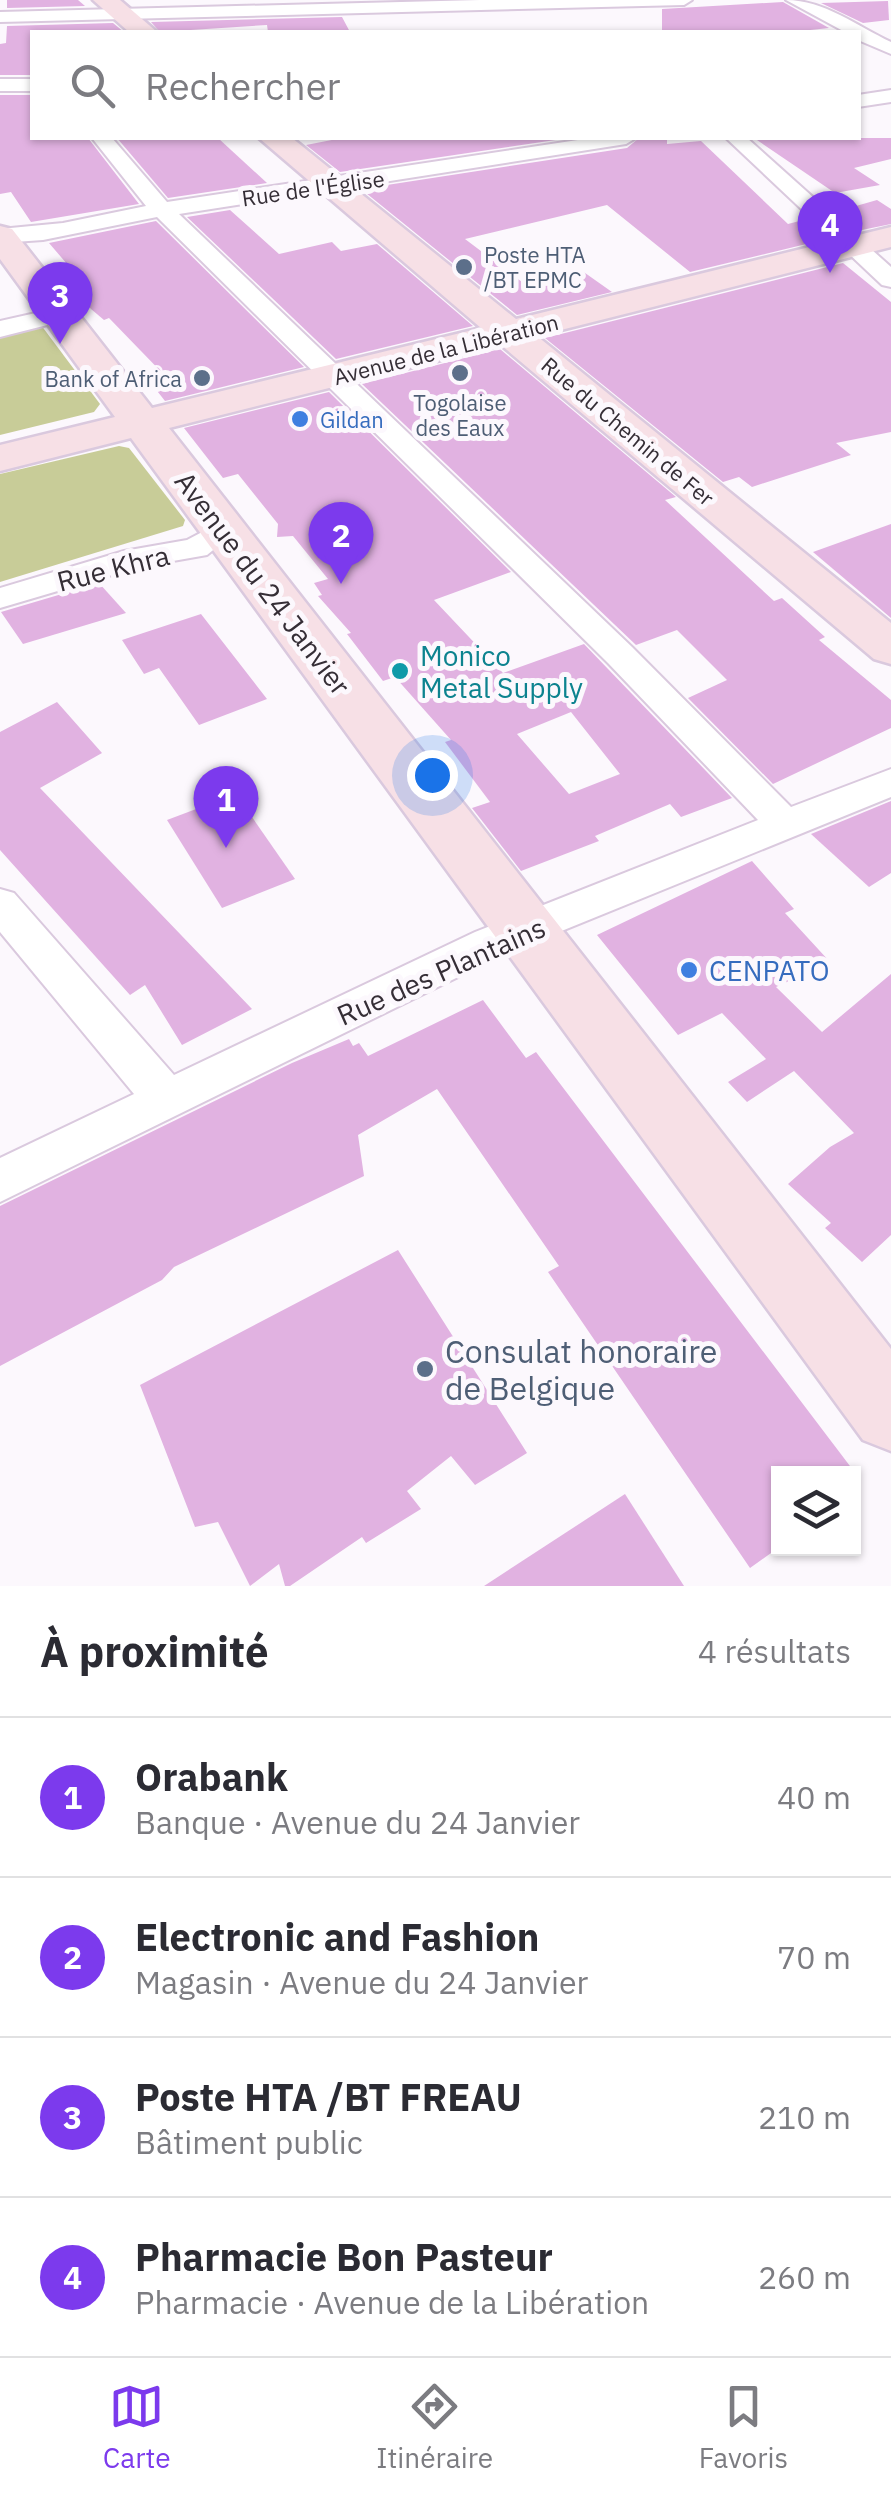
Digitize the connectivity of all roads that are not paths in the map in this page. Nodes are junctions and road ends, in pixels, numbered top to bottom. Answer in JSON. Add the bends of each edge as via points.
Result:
{"nodes":[{"id":1,"x":587,"y":0,"type":"edge"},
{"id":2,"x":684,"y":0,"type":"edge"},
{"id":3,"x":794,"y":0,"type":"edge"},
{"id":4,"x":350,"y":4,"type":"edge"},
{"id":5,"x":125,"y":16,"type":"edge"},
{"id":6,"x":0,"y":17,"type":"edge"},
{"id":7,"x":610,"y":22,"type":"dead end"},
{"id":8,"x":368,"y":26,"type":"dead end"},
{"id":9,"x":852,"y":30,"type":"edge"},
{"id":10,"x":861,"y":34,"type":"edge"},
{"id":11,"x":891,"y":49,"type":"edge"},
{"id":12,"x":0,"y":85,"type":"edge"},
{"id":13,"x":30,"y":85,"type":"edge"},
{"id":14,"x":891,"y":96,"type":"edge"},
{"id":15,"x":861,"y":101,"type":"edge"},
{"id":16,"x":104,"y":140,"type":"edge"},
{"id":17,"x":276,"y":140,"type":"edge"},
{"id":18,"x":508,"y":140,"type":"edge"},
{"id":19,"x":614,"y":140,"type":"edge"},
{"id":20,"x":739,"y":140,"type":"edge"},
{"id":21,"x":526,"y":154,"type":"junction"},
{"id":22,"x":334,"y":187,"type":"junction"},
{"id":23,"x":161,"y":210,"type":"junction"},
{"id":24,"x":0,"y":236,"type":"edge"},
{"id":25,"x":874,"y":242,"type":"edge"},
{"id":26,"x":891,"y":280,"type":"edge"},
{"id":27,"x":58,"y":315,"type":"junction"},
{"id":28,"x":0,"y":328,"type":"edge"},
{"id":29,"x":510,"y":332,"type":"junction"},
{"id":30,"x":334,"y":378,"type":"junction"},
{"id":31,"x":144,"y":424,"type":"junction"},
{"id":32,"x":0,"y":458,"type":"edge"},
{"id":33,"x":222,"y":530,"type":"junction"},
{"id":34,"x":0,"y":598,"type":"edge"},
{"id":35,"x":891,"y":648,"type":"edge"},
{"id":36,"x":891,"y":782,"type":"edge"},
{"id":37,"x":785,"y":825,"type":"junction"},
{"id":38,"x":0,"y":904,"type":"edge"},
{"id":39,"x":526,"y":930,"type":"junction"},
{"id":40,"x":167,"y":1100,"type":"junction"},
{"id":41,"x":0,"y":1181,"type":"edge"},
{"id":42,"x":891,"y":1412,"type":"edge"}],
"edges":[{"from":1,"to":2,"type":"street"},
{"from":1,"to":4,"type":"street"},
{"from":1,"to":7,"type":"street"},
{"from":3,"to":9,"type":"street"},
{"from":4,"to":5,"type":"street"},
{"from":4,"to":8,"type":"street"},
{"from":5,"to":6,"type":"street"},
{"from":10,"to":11,"type":"street"},
{"from":12,"to":13,"type":"street"},
{"from":14,"to":15,"type":"street"},
{"from":16,"to":23,"type":"street"},
{"from":17,"to":22,"type":"street","name":"Rue du Chemin de Fer"},
{"from":18,"to":21,"type":"street"},
{"from":19,"to":21,"type":"street","name":"Rue de l'Église"},
{"from":20,"to":25,"type":"street"},
{"from":21,"to":22,"type":"street","name":"Rue de l'Église"},
{"from":22,"to":23,"type":"street","name":"Rue de l'Église"},
{"from":22,"to":29,"type":"street","name":"Rue du Chemin de Fer"},
{"from":23,"to":24,"type":"street","name":"Rue de l'Église"},
{"from":23,"to":30,"type":"street"},
{"from":24,"to":27,"type":"street","name":"Avenue du 24 Janvier"},
{"from":25,"to":26,"type":"street"},
{"from":25,"to":29,"type":"street","name":"Avenue de la Libération"},
{"from":27,"to":28,"type":"street"},
{"from":27,"to":31,"type":"street","name":"Avenue du 24 Janvier"},
{"from":29,"to":30,"type":"street","name":"Avenue de la Libération"},
{"from":29,"to":35,"type":"street","name":"Rue du Chemin de Fer"},
{"from":30,"to":31,"type":"street","name":"Avenue de la Libération"},
{"from":30,"to":37,"type":"street"},
{"from":31,"to":32,"type":"street","name":"Avenue de la Libération"},
{"from":31,"to":33,"type":"street","name":"Avenue du 24 Janvier"},
{"from":33,"to":34,"type":"street","name":"Rue Khra","via":[[196,548],[136,558]]},
{"from":33,"to":39,"type":"street","name":"Avenue du 24 Janvier"},
{"from":36,"to":37,"type":"street","name":"Rue des Plantains"},
{"from":37,"to":39,"type":"street","name":"Rue des Plantains"},
{"from":38,"to":40,"type":"street"},
{"from":39,"to":40,"type":"street","name":"Rue des Plantains"},
{"from":39,"to":42,"type":"street","name":"Avenue du 24 Janvier"},
{"from":40,"to":41,"type":"street","name":"Rue des Plantains"}]}
